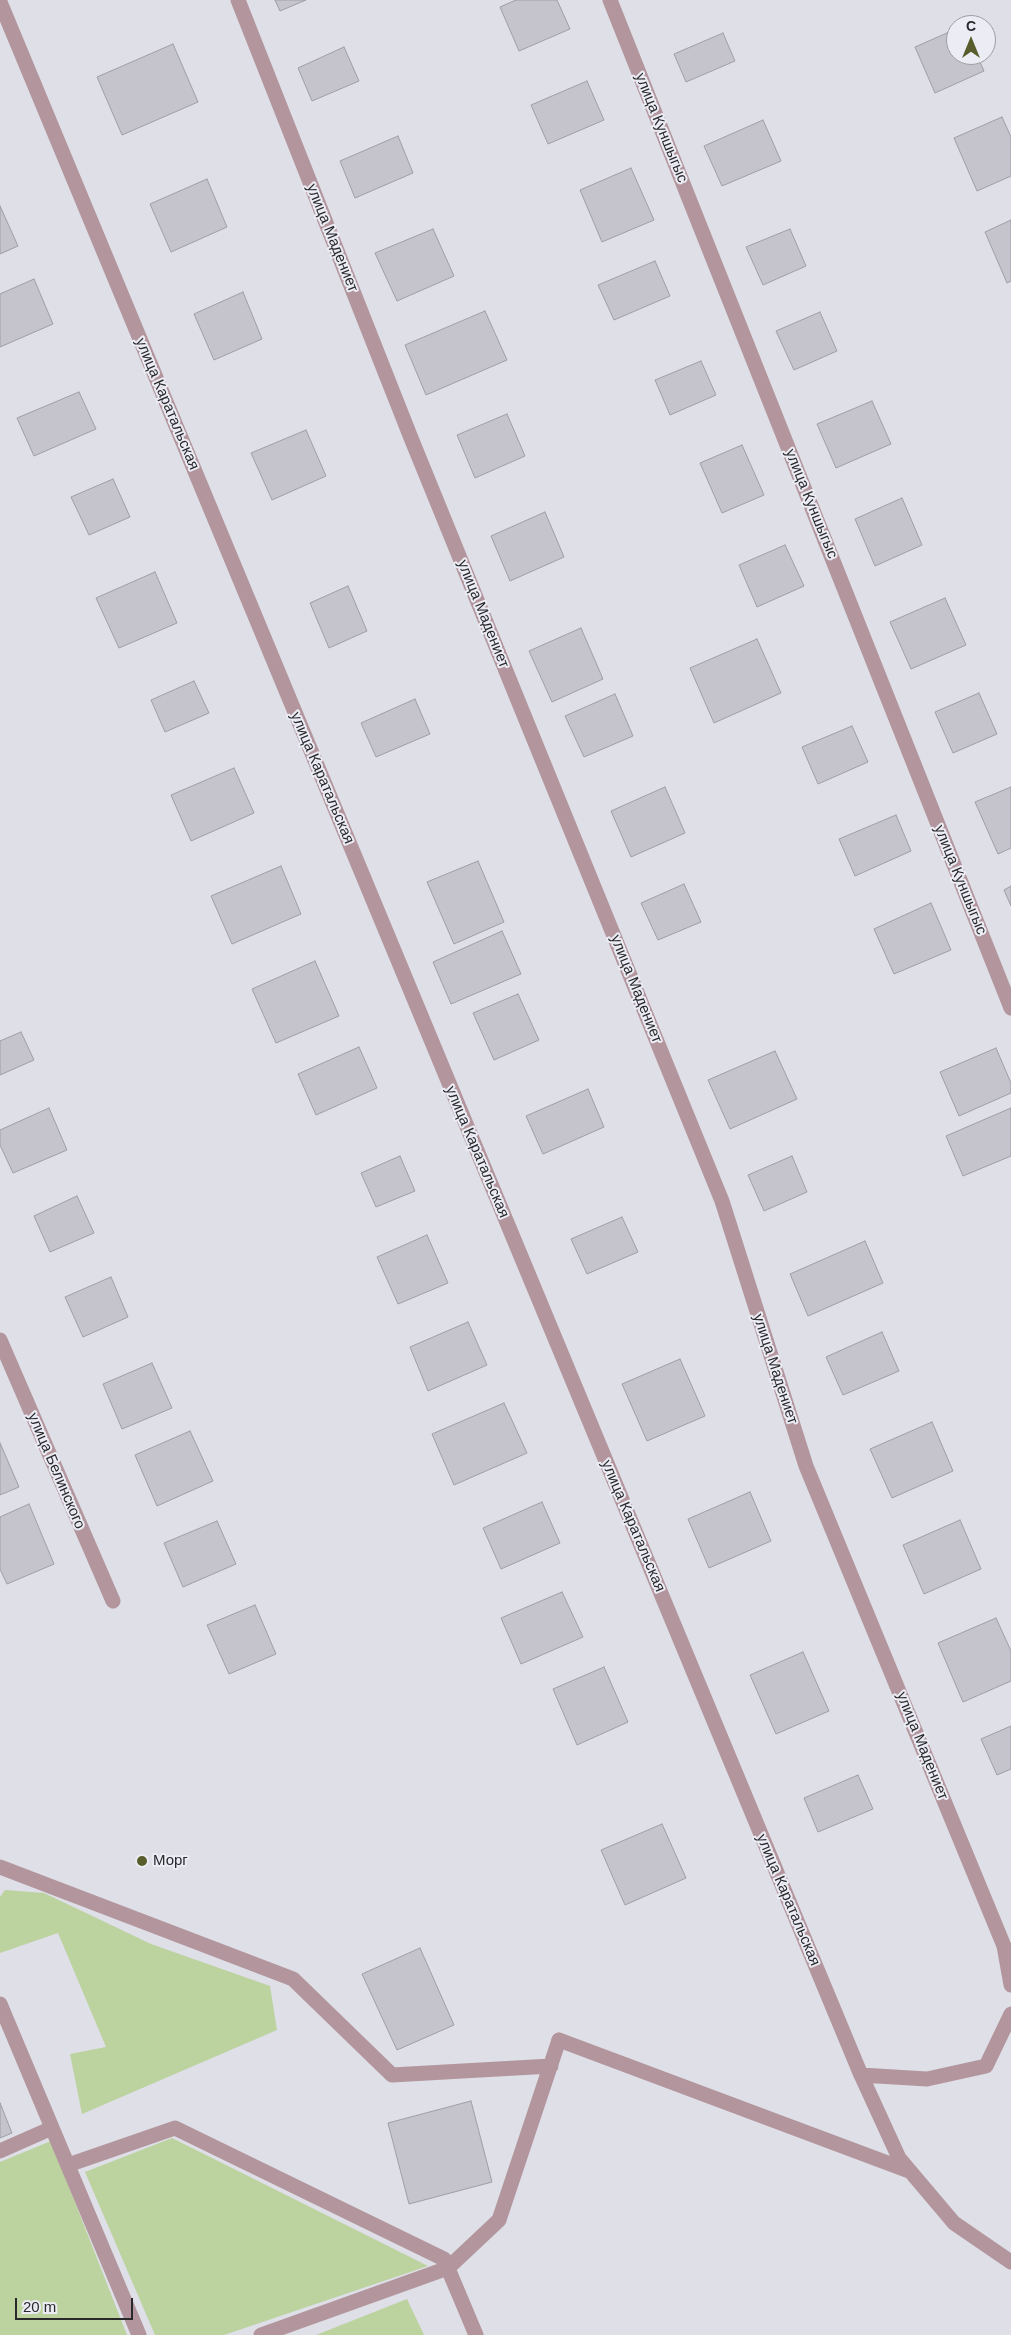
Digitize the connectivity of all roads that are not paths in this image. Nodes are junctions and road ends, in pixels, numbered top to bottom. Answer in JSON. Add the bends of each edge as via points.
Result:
{"nodes":[{"id":1,"x":238,"y":0,"type":"edge"},
{"id":2,"x":610,"y":0,"type":"edge"},
{"id":3,"x":0,"y":2,"type":"edge"},
{"id":4,"x":1011,"y":1008,"type":"edge"},
{"id":5,"x":0,"y":1340,"type":"edge"},
{"id":6,"x":113,"y":1601,"type":"dead end"},
{"id":7,"x":0,"y":1867,"type":"edge"},
{"id":8,"x":1011,"y":1985,"type":"edge"},
{"id":9,"x":0,"y":2004,"type":"edge"},
{"id":10,"x":1011,"y":2014,"type":"edge"},
{"id":11,"x":551,"y":2066,"type":"junction"},
{"id":12,"x":861,"y":2075,"type":"junction"},
{"id":13,"x":52,"y":2128,"type":"junction"},
{"id":14,"x":0,"y":2151,"type":"edge"},
{"id":15,"x":68,"y":2165,"type":"junction"},
{"id":16,"x":910,"y":2172,"type":"junction"},
{"id":17,"x":1011,"y":2262,"type":"edge"},
{"id":18,"x":448,"y":2268,"type":"junction"},
{"id":19,"x":139,"y":2335,"type":"edge"},
{"id":20,"x":261,"y":2335,"type":"edge"},
{"id":21,"x":476,"y":2335,"type":"edge"}],
"edges":[{"from":1,"to":8,"type":"street","name":"улица Мадениет","via":[[411,438],[722,1201],[806,1466],[1004,1946]]},
{"from":2,"to":4,"type":"street","name":"улица Куншыгыс"},
{"from":3,"to":12,"type":"street","name":"улица Каратальская"},
{"from":5,"to":6,"type":"street","name":"улица Белинского"},
{"from":7,"to":11,"type":"street","via":[[293,1979],[392,2075]]},
{"from":9,"to":13,"type":"street"},
{"from":10,"to":12,"type":"street","via":[[986,2066],[927,2079]]},
{"from":11,"to":16,"type":"street","via":[[560,2040]]},
{"from":11,"to":18,"type":"street","via":[[499,2220]]},
{"from":12,"to":16,"type":"street","name":"улица Каратальская","via":[[898,2158]]},
{"from":13,"to":14,"type":"street"},
{"from":13,"to":15,"type":"street"},
{"from":15,"to":18,"type":"street","via":[[175,2128],[444,2258]]},
{"from":15,"to":19,"type":"street"},
{"from":16,"to":17,"type":"street","name":"улица Каратальская","via":[[954,2223]]},
{"from":18,"to":20,"type":"street"},
{"from":18,"to":21,"type":"street"}]}
